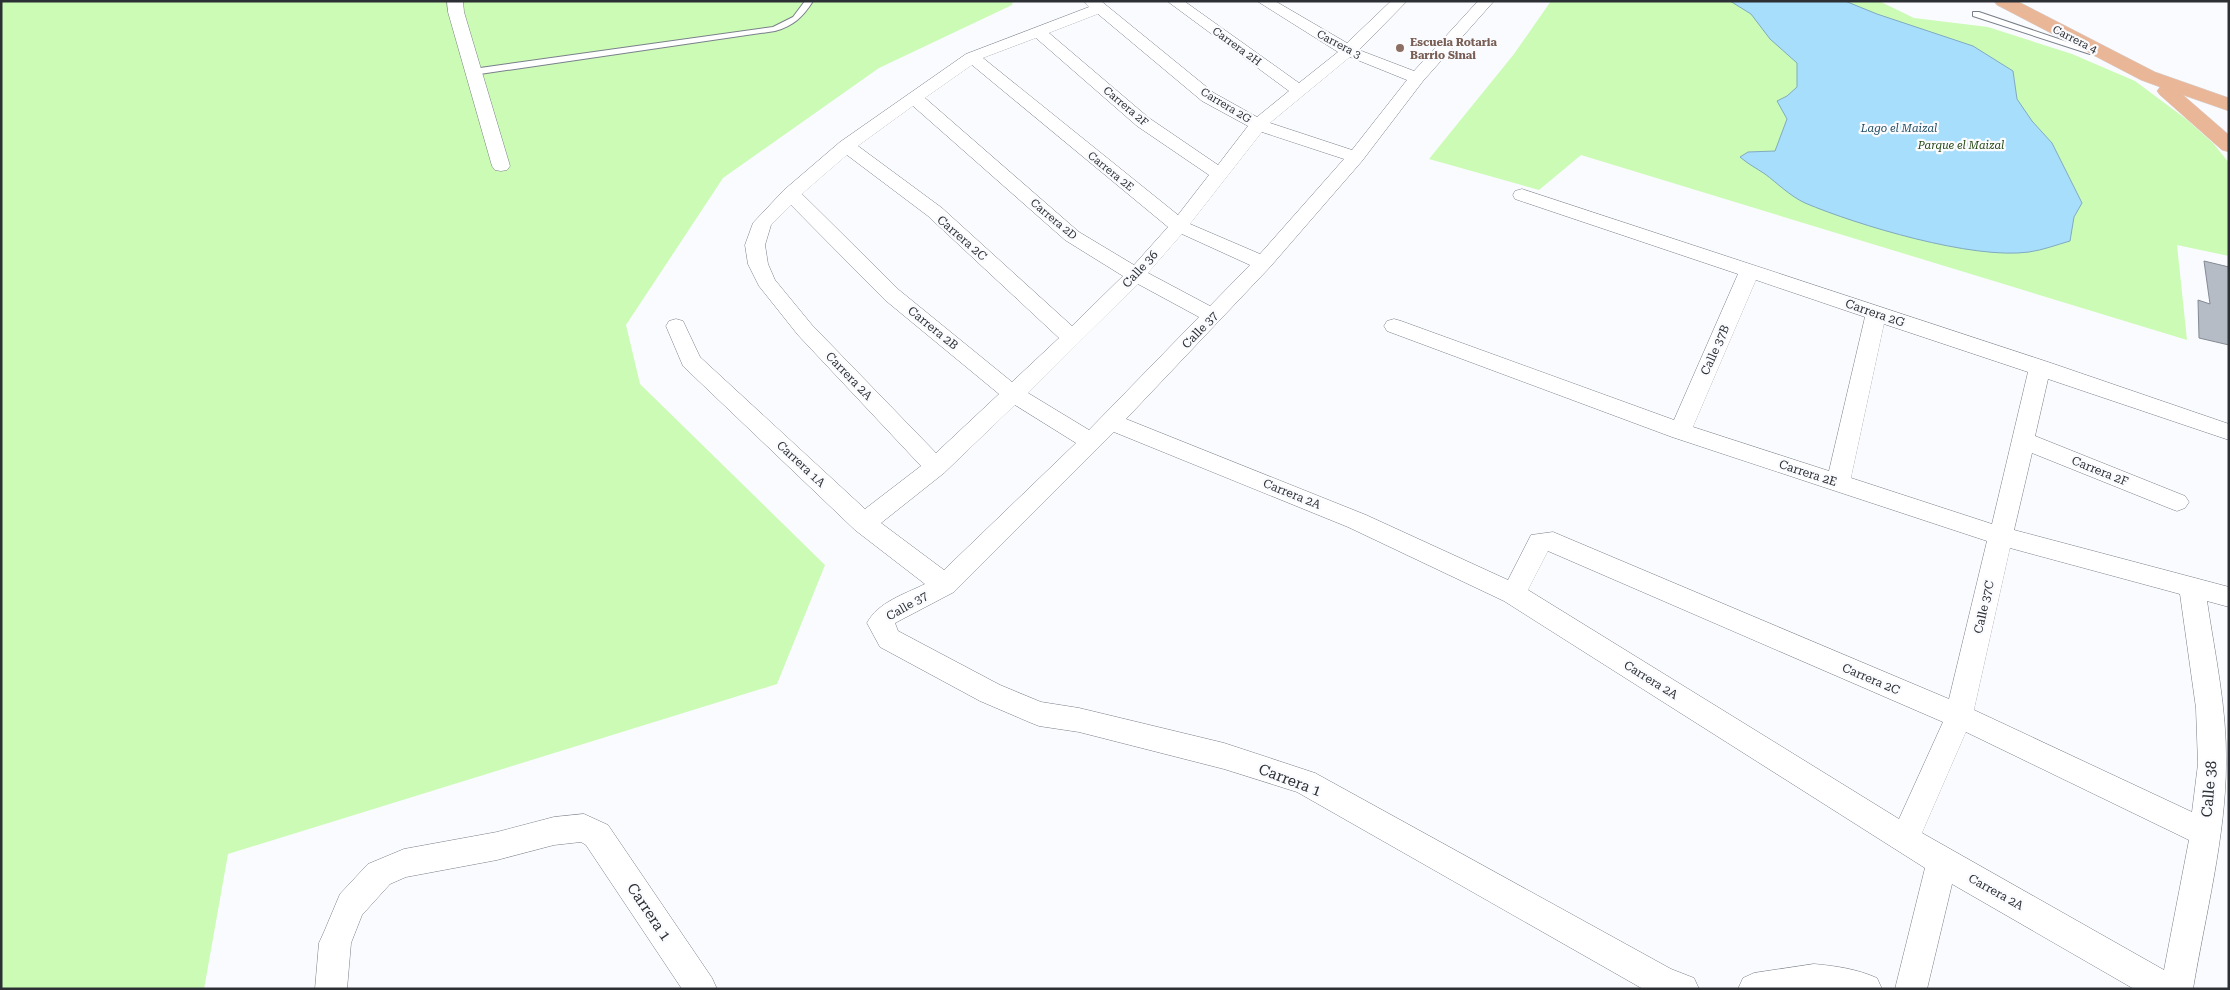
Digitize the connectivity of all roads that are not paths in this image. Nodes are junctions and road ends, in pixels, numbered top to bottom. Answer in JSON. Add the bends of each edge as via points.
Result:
{"nodes":[{"id":1,"x":456,"y":1,"type":"edge"},
{"id":2,"x":809,"y":1,"type":"edge"},
{"id":3,"x":1174,"y":1,"type":"edge"},
{"id":4,"x":1264,"y":1,"type":"edge"},
{"id":5,"x":1487,"y":1,"type":"edge"},
{"id":6,"x":2003,"y":1,"type":"edge"},
{"id":7,"x":1389,"y":4,"type":"edge"},
{"id":8,"x":1096,"y":5,"type":"edge"},
{"id":9,"x":1976,"y":14,"type":"dead end"},
{"id":10,"x":1038,"y":32,"type":"junction"},
{"id":11,"x":1348,"y":51,"type":"junction"},
{"id":12,"x":972,"y":56,"type":"junction"},
{"id":13,"x":2110,"y":57,"type":"junction"},
{"id":14,"x":473,"y":72,"type":"junction"},
{"id":15,"x":2148,"y":76,"type":"junction"},
{"id":16,"x":1417,"y":78,"type":"junction"},
{"id":17,"x":2176,"y":88,"type":"junction"},
{"id":18,"x":1299,"y":90,"type":"junction"},
{"id":19,"x":2229,"y":96,"type":"edge"},
{"id":20,"x":913,"y":97,"type":"junction"},
{"id":21,"x":2229,"y":105,"type":"edge"},
{"id":22,"x":1258,"y":124,"type":"junction"},
{"id":23,"x":846,"y":146,"type":"junction"},
{"id":24,"x":2229,"y":146,"type":"edge"},
{"id":25,"x":1356,"y":157,"type":"junction"},
{"id":26,"x":501,"y":166,"type":"dead end"},
{"id":27,"x":1220,"y":174,"type":"junction"},
{"id":28,"x":791,"y":194,"type":"junction"},
{"id":29,"x":1522,"y":194,"type":"dead end"},
{"id":30,"x":1178,"y":226,"type":"junction"},
{"id":31,"x":1263,"y":263,"type":"junction"},
{"id":32,"x":1750,"y":270,"type":"junction"},
{"id":33,"x":1136,"y":275,"type":"junction"},
{"id":34,"x":1876,"y":314,"type":"junction"},
{"id":35,"x":1214,"y":316,"type":"junction"},
{"id":36,"x":676,"y":326,"type":"dead end"},
{"id":37,"x":1394,"y":326,"type":"dead end"},
{"id":38,"x":1072,"y":338,"type":"junction"},
{"id":39,"x":2040,"y":367,"type":"junction"},
{"id":40,"x":1012,"y":393,"type":"junction"},
{"id":41,"x":1110,"y":422,"type":"junction"},
{"id":42,"x":1680,"y":431,"type":"junction"},
{"id":43,"x":2229,"y":432,"type":"edge"},
{"id":44,"x":2023,"y":440,"type":"junction"},
{"id":45,"x":1091,"y":442,"type":"junction"},
{"id":46,"x":936,"y":466,"type":"junction"},
{"id":47,"x":1838,"y":483,"type":"junction"},
{"id":48,"x":2177,"y":502,"type":"dead end"},
{"id":49,"x":864,"y":523,"type":"junction"},
{"id":50,"x":2001,"y":536,"type":"junction"},
{"id":51,"x":945,"y":584,"type":"junction"},
{"id":52,"x":2192,"y":589,"type":"junction"},
{"id":53,"x":1512,"y":594,"type":"junction"},
{"id":54,"x":2229,"y":597,"type":"edge"},
{"id":55,"x":880,"y":623,"type":"joint"},
{"id":56,"x":1959,"y":716,"type":"junction"},
{"id":57,"x":2205,"y":833,"type":"junction"},
{"id":58,"x":1905,"y":839,"type":"junction"},
{"id":59,"x":1942,"y":862,"type":"junction"},
{"id":60,"x":331,"y":989,"type":"edge"},
{"id":61,"x":701,"y":989,"type":"edge"},
{"id":62,"x":1683,"y":989,"type":"edge"},
{"id":63,"x":1754,"y":989,"type":"edge"},
{"id":64,"x":1866,"y":989,"type":"edge"},
{"id":65,"x":1911,"y":989,"type":"edge"},
{"id":66,"x":2166,"y":989,"type":"edge"},
{"id":67,"x":2177,"y":989,"type":"edge"}],
"edges":[{"from":1,"to":14,"type":"street","via":[[456,12]]},
{"from":2,"to":14,"type":"lane","via":[[793,22],[775,29]]},
{"from":3,"to":18,"type":"street","name":"Carrera 2H"},
{"from":4,"to":11,"type":"street","name":"Carrera 3"},
{"from":5,"to":16,"type":"street","name":"Calle 37"},
{"from":6,"to":13,"type":"main road","name":"Carrera 4"},
{"from":7,"to":11,"type":"street","name":"Calle 36"},
{"from":8,"to":10,"type":"street","name":"Carrera 2A"},
{"from":8,"to":22,"type":"street","name":"Carrera 2G","via":[[1208,97]]},
{"from":9,"to":13,"type":"lane"},
{"from":10,"to":12,"type":"street","name":"Carrera 2A"},
{"from":10,"to":27,"type":"street","name":"Carrera 2F","via":[[1143,122]]},
{"from":11,"to":16,"type":"street","name":"Carrera 3"},
{"from":11,"to":18,"type":"street","name":"Calle 36"},
{"from":12,"to":20,"type":"street","name":"Carrera 2A"},
{"from":12,"to":30,"type":"street","name":"Carrera 2E"},
{"from":13,"to":15,"type":"main road","name":"Carrera 4"},
{"from":14,"to":26,"type":"street"},
{"from":15,"to":17,"type":"main road","name":"Carrera 4"},
{"from":15,"to":24,"type":"main road","name":"Carrera 4"},
{"from":16,"to":25,"type":"street","name":"Calle 37"},
{"from":17,"to":19,"type":"main road"},
{"from":17,"to":21,"type":"main road","name":"Carrera 4"},
{"from":18,"to":22,"type":"street","name":"Calle 36"},
{"from":20,"to":23,"type":"street","name":"Carrera 2A"},
{"from":20,"to":33,"type":"street","name":"Carrera 2D","via":[[1072,236]]},
{"from":22,"to":25,"type":"street","name":"Carrera 2G"},
{"from":22,"to":27,"type":"street","name":"Calle 36"},
{"from":23,"to":28,"type":"street","name":"Carrera 2A"},
{"from":23,"to":38,"type":"street","name":"Carrera 2C","via":[[914,195]]},
{"from":25,"to":31,"type":"street","name":"Calle 37"},
{"from":27,"to":30,"type":"street","name":"Calle 36"},
{"from":28,"to":40,"type":"street","name":"Carrera 2B","via":[[892,296]]},
{"from":28,"to":46,"type":"street","name":"Carrera 2A","via":[[762,223],[755,244],[758,264],[766,282],[805,330]]},
{"from":29,"to":32,"type":"street","name":"Carrera 2G"},
{"from":30,"to":31,"type":"street","name":"Carrera 2E"},
{"from":30,"to":33,"type":"street","name":"Calle 36"},
{"from":31,"to":35,"type":"street","name":"Calle 37"},
{"from":32,"to":34,"type":"street","name":"Carrera 2G"},
{"from":32,"to":42,"type":"street","name":"Calle 37B"},
{"from":33,"to":35,"type":"street","name":"Carrera 2D"},
{"from":33,"to":38,"type":"street","name":"Calle 36"},
{"from":34,"to":39,"type":"street","name":"Carrera 2G"},
{"from":34,"to":47,"type":"street"},
{"from":35,"to":41,"type":"street","name":"Calle 37"},
{"from":36,"to":49,"type":"street","name":"Carrera 1A","via":[[691,361]]},
{"from":37,"to":42,"type":"street","name":"Carrera 2E"},
{"from":38,"to":40,"type":"street","name":"Calle 36"},
{"from":39,"to":43,"type":"street","name":"Carrera 2G"},
{"from":39,"to":44,"type":"street","name":"Calle 37C"},
{"from":40,"to":45,"type":"street","name":"Carrera 2B"},
{"from":40,"to":46,"type":"street","name":"Calle 36"},
{"from":41,"to":45,"type":"street","name":"Calle 37"},
{"from":41,"to":53,"type":"street","name":"Carrera 2A","via":[[1357,520]]},
{"from":42,"to":47,"type":"street","name":"Carrera 2E"},
{"from":44,"to":48,"type":"street","name":"Carrera 2F"},
{"from":44,"to":50,"type":"street","name":"Calle 37C"},
{"from":45,"to":51,"type":"street","name":"Calle 37"},
{"from":46,"to":49,"type":"street","name":"Calle 36"},
{"from":47,"to":50,"type":"street","name":"Carrera 2E"},
{"from":49,"to":51,"type":"street","name":"Carrera 1A"},
{"from":50,"to":52,"type":"street","name":"Carrera 2E"},
{"from":50,"to":56,"type":"street","name":"Calle 37C"},
{"from":51,"to":55,"type":"street","name":"Calle 37","via":[[886,616]]},
{"from":52,"to":54,"type":"street","name":"Carrera 2E"},
{"from":52,"to":57,"type":"street","name":"Calle 38","via":[[2210,708],[2212,764]]},
{"from":53,"to":56,"type":"street","name":"Carrera 2C","via":[[1540,542],[1553,542]]},
{"from":53,"to":58,"type":"street","name":"Carrera 2A"},
{"from":55,"to":62,"type":"street","name":"Carrera 1","via":[[889,639],[990,693],[1039,714],[1079,720],[1224,756],[1305,782],[1664,983]]},
{"from":56,"to":57,"type":"street","name":"Carrera 2C"},
{"from":56,"to":58,"type":"street","name":"Calle 37C"},
{"from":57,"to":67,"type":"street","name":"Calle 38"},
{"from":58,"to":59,"type":"street","name":"Carrera 2A"},
{"from":59,"to":65,"type":"street"},
{"from":59,"to":66,"type":"street","name":"Carrera 2A"},
{"from":60,"to":61,"type":"street","name":"Carrera 1","via":[[335,943],[351,905],[379,874],[404,863],[497,846],[554,831],[584,828],[597,835]]},
{"from":63,"to":64,"type":"street","via":[[1814,980]]}]}
